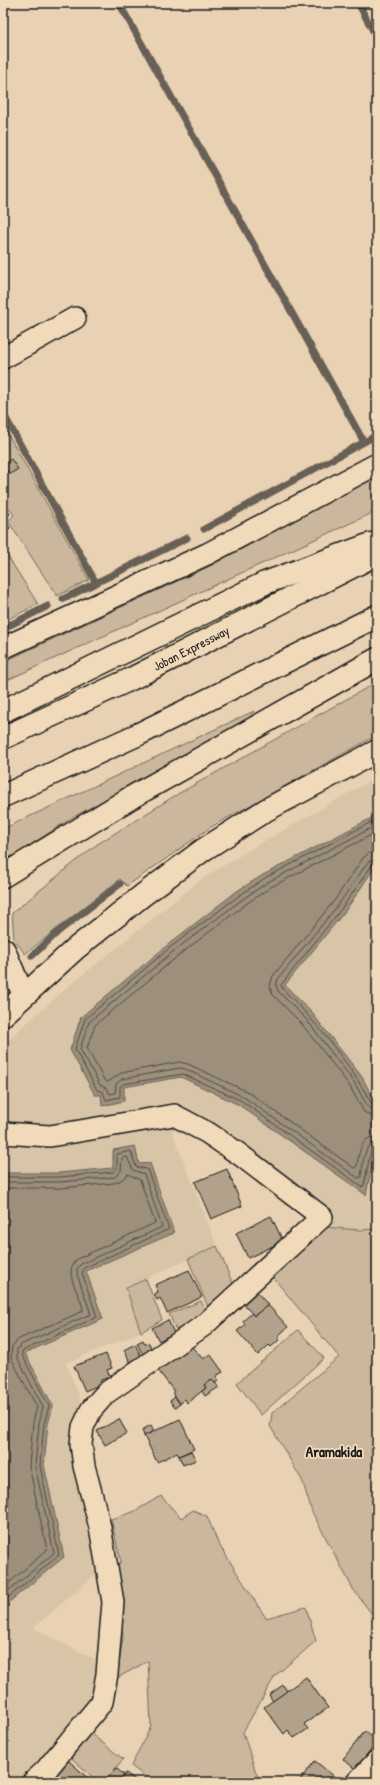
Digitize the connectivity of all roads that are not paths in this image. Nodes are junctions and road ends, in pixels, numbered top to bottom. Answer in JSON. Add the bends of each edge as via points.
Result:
{"nodes":[{"id":1,"x":74,"y":318,"type":"dead end"},
{"id":2,"x":3,"y":358,"type":"edge"},
{"id":3,"x":377,"y":464,"type":"edge"},
{"id":4,"x":377,"y":542,"type":"edge"},
{"id":5,"x":377,"y":554,"type":"edge"},
{"id":6,"x":377,"y":616,"type":"edge"},
{"id":7,"x":3,"y":648,"type":"edge"},
{"id":8,"x":377,"y":659,"type":"edge"},
{"id":9,"x":3,"y":711,"type":"edge"},
{"id":10,"x":3,"y":738,"type":"edge"},
{"id":11,"x":377,"y":751,"type":"edge"},
{"id":12,"x":3,"y":796,"type":"edge"},
{"id":13,"x":77,"y":830,"type":"junction"},
{"id":14,"x":3,"y":876,"type":"edge"},
{"id":15,"x":3,"y":893,"type":"edge"},
{"id":16,"x":4,"y":949,"type":"dead end"},
{"id":17,"x":23,"y":994,"type":"junction"},
{"id":18,"x":3,"y":1014,"type":"edge"},
{"id":19,"x":3,"y":1133,"type":"edge"},
{"id":20,"x":377,"y":1761,"type":"edge"},
{"id":21,"x":33,"y":1782,"type":"edge"},
{"id":22,"x":357,"y":1782,"type":"edge"}],
"edges":[{"from":1,"to":2,"type":"street"},
{"from":3,"to":7,"type":"street","via":[[207,554]]},
{"from":4,"to":9,"type":"main road","via":[[265,583]]},
{"from":5,"to":10,"type":"main road","name":"Joban Expressway","via":[[131,679]]},
{"from":6,"to":12,"type":"main road","via":[[139,734]]},
{"from":8,"to":13,"type":"main road","via":[[188,764]]},
{"from":11,"to":17,"type":"main road","via":[[266,810],[203,850],[142,895]]},
{"from":13,"to":14,"type":"main road"},
{"from":13,"to":15,"type":"main road"},
{"from":16,"to":17,"type":"street"},
{"from":17,"to":18,"type":"main road"},
{"from":19,"to":21,"type":"street","via":[[50,1136],[174,1115],[239,1154],[322,1217],[203,1326],[106,1393],[91,1410],[83,1427],[80,1444],[100,1527],[113,1602],[107,1674],[102,1702],[46,1770]]},
{"from":20,"to":22,"type":"street"}]}
